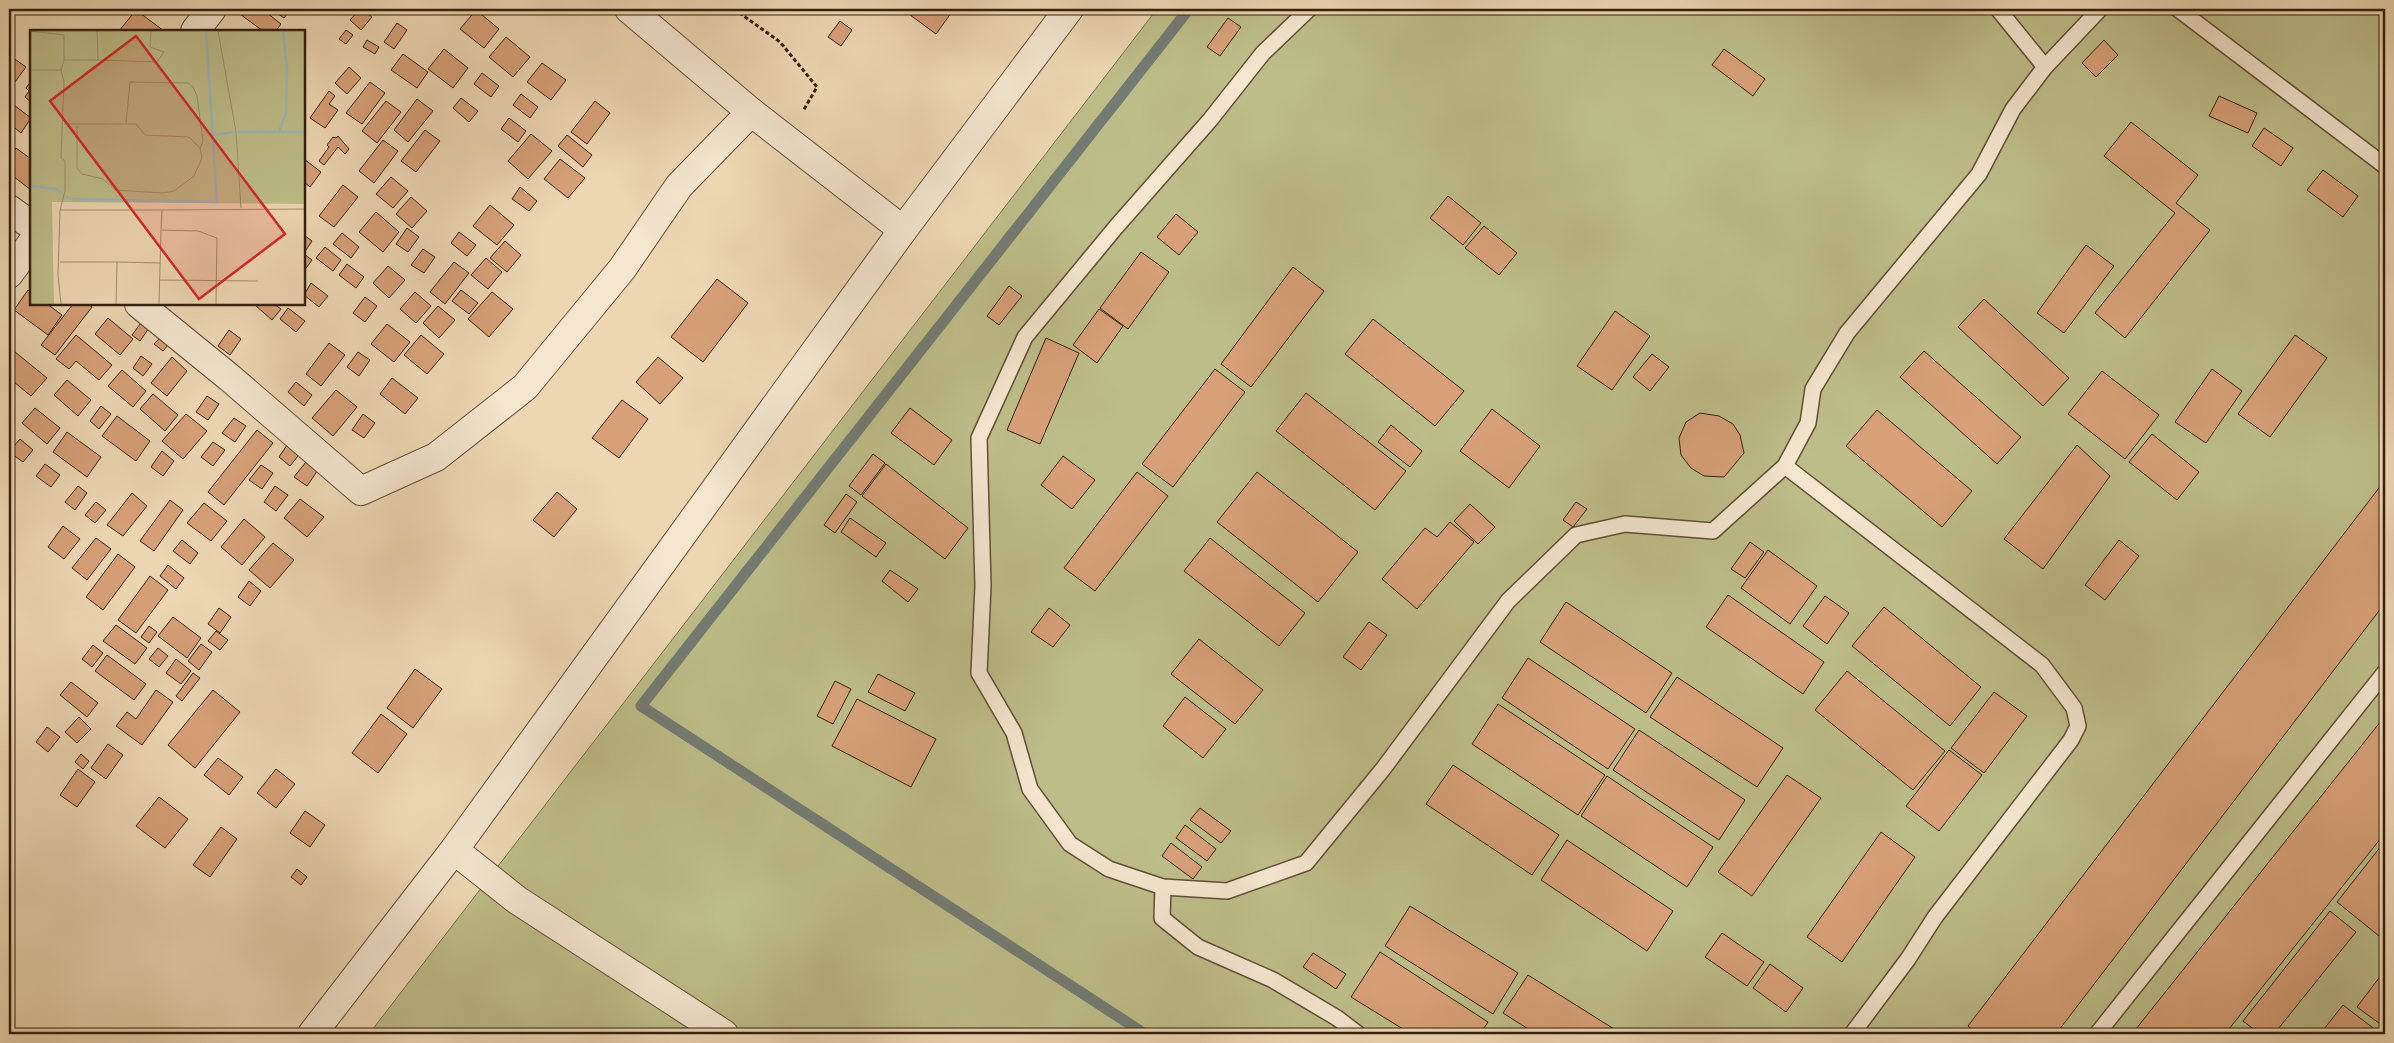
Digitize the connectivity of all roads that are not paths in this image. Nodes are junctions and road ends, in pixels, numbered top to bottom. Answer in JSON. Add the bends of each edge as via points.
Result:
{"nodes":[{"id":1,"x":212,"y":9,"type":"edge"},
{"id":2,"x":629,"y":9,"type":"edge"},
{"id":3,"x":1068,"y":9,"type":"edge"},
{"id":4,"x":1309,"y":9,"type":"edge"},
{"id":5,"x":1998,"y":9,"type":"edge"},
{"id":6,"x":2100,"y":9,"type":"edge"},
{"id":7,"x":2178,"y":9,"type":"edge"},
{"id":8,"x":196,"y":30,"type":"edge"},
{"id":9,"x":2045,"y":67,"type":"junction"},
{"id":10,"x":751,"y":112,"type":"junction"},
{"id":11,"x":2385,"y":166,"type":"edge"},
{"id":12,"x":9,"y":209,"type":"edge"},
{"id":13,"x":30,"y":224,"type":"edge"},
{"id":14,"x":903,"y":230,"type":"junction"},
{"id":15,"x":30,"y":245,"type":"edge"},
{"id":16,"x":9,"y":274,"type":"edge"},
{"id":17,"x":139,"y":305,"type":"edge"},
{"id":18,"x":1785,"y":466,"type":"junction"},
{"id":19,"x":2385,"y":672,"type":"edge"},
{"id":20,"x":454,"y":850,"type":"junction"},
{"id":21,"x":1163,"y":887,"type":"junction"},
{"id":22,"x":312,"y":1034,"type":"edge"},
{"id":23,"x":724,"y":1034,"type":"edge"},
{"id":24,"x":1358,"y":1034,"type":"edge"},
{"id":25,"x":1852,"y":1034,"type":"edge"},
{"id":26,"x":2097,"y":1034,"type":"edge"}],
"edges":[{"from":1,"to":8,"type":"street"},
{"from":2,"to":10,"type":"street"},
{"from":3,"to":14,"type":"street"},
{"from":4,"to":21,"type":"lane","via":[[1263,53],[1025,337],[979,438],[983,586],[979,673],[1014,733],[1030,789],[1070,844],[1109,869]]},
{"from":5,"to":9,"type":"lane"},
{"from":6,"to":9,"type":"lane"},
{"from":7,"to":11,"type":"lane"},
{"from":9,"to":18,"type":"lane","via":[[2013,109],[1979,174],[1847,333],[1813,389],[1808,423]]},
{"from":10,"to":14,"type":"street"},
{"from":10,"to":17,"type":"street","via":[[679,186],[622,269],[525,387],[436,457],[361,491]]},
{"from":12,"to":13,"type":"street"},
{"from":14,"to":20,"type":"street"},
{"from":15,"to":16,"type":"street"},
{"from":18,"to":21,"type":"lane","via":[[1713,531],[1625,524],[1576,535],[1508,601],[1383,768],[1306,863],[1227,892]]},
{"from":18,"to":25,"type":"lane","via":[[2042,665],[2074,708],[2078,726],[2065,748],[1935,917]]},
{"from":19,"to":26,"type":"lane"},
{"from":20,"to":22,"type":"street"},
{"from":20,"to":23,"type":"street","via":[[517,900]]},
{"from":21,"to":24,"type":"lane","via":[[1162,918],[1198,947],[1272,980]]}]}
